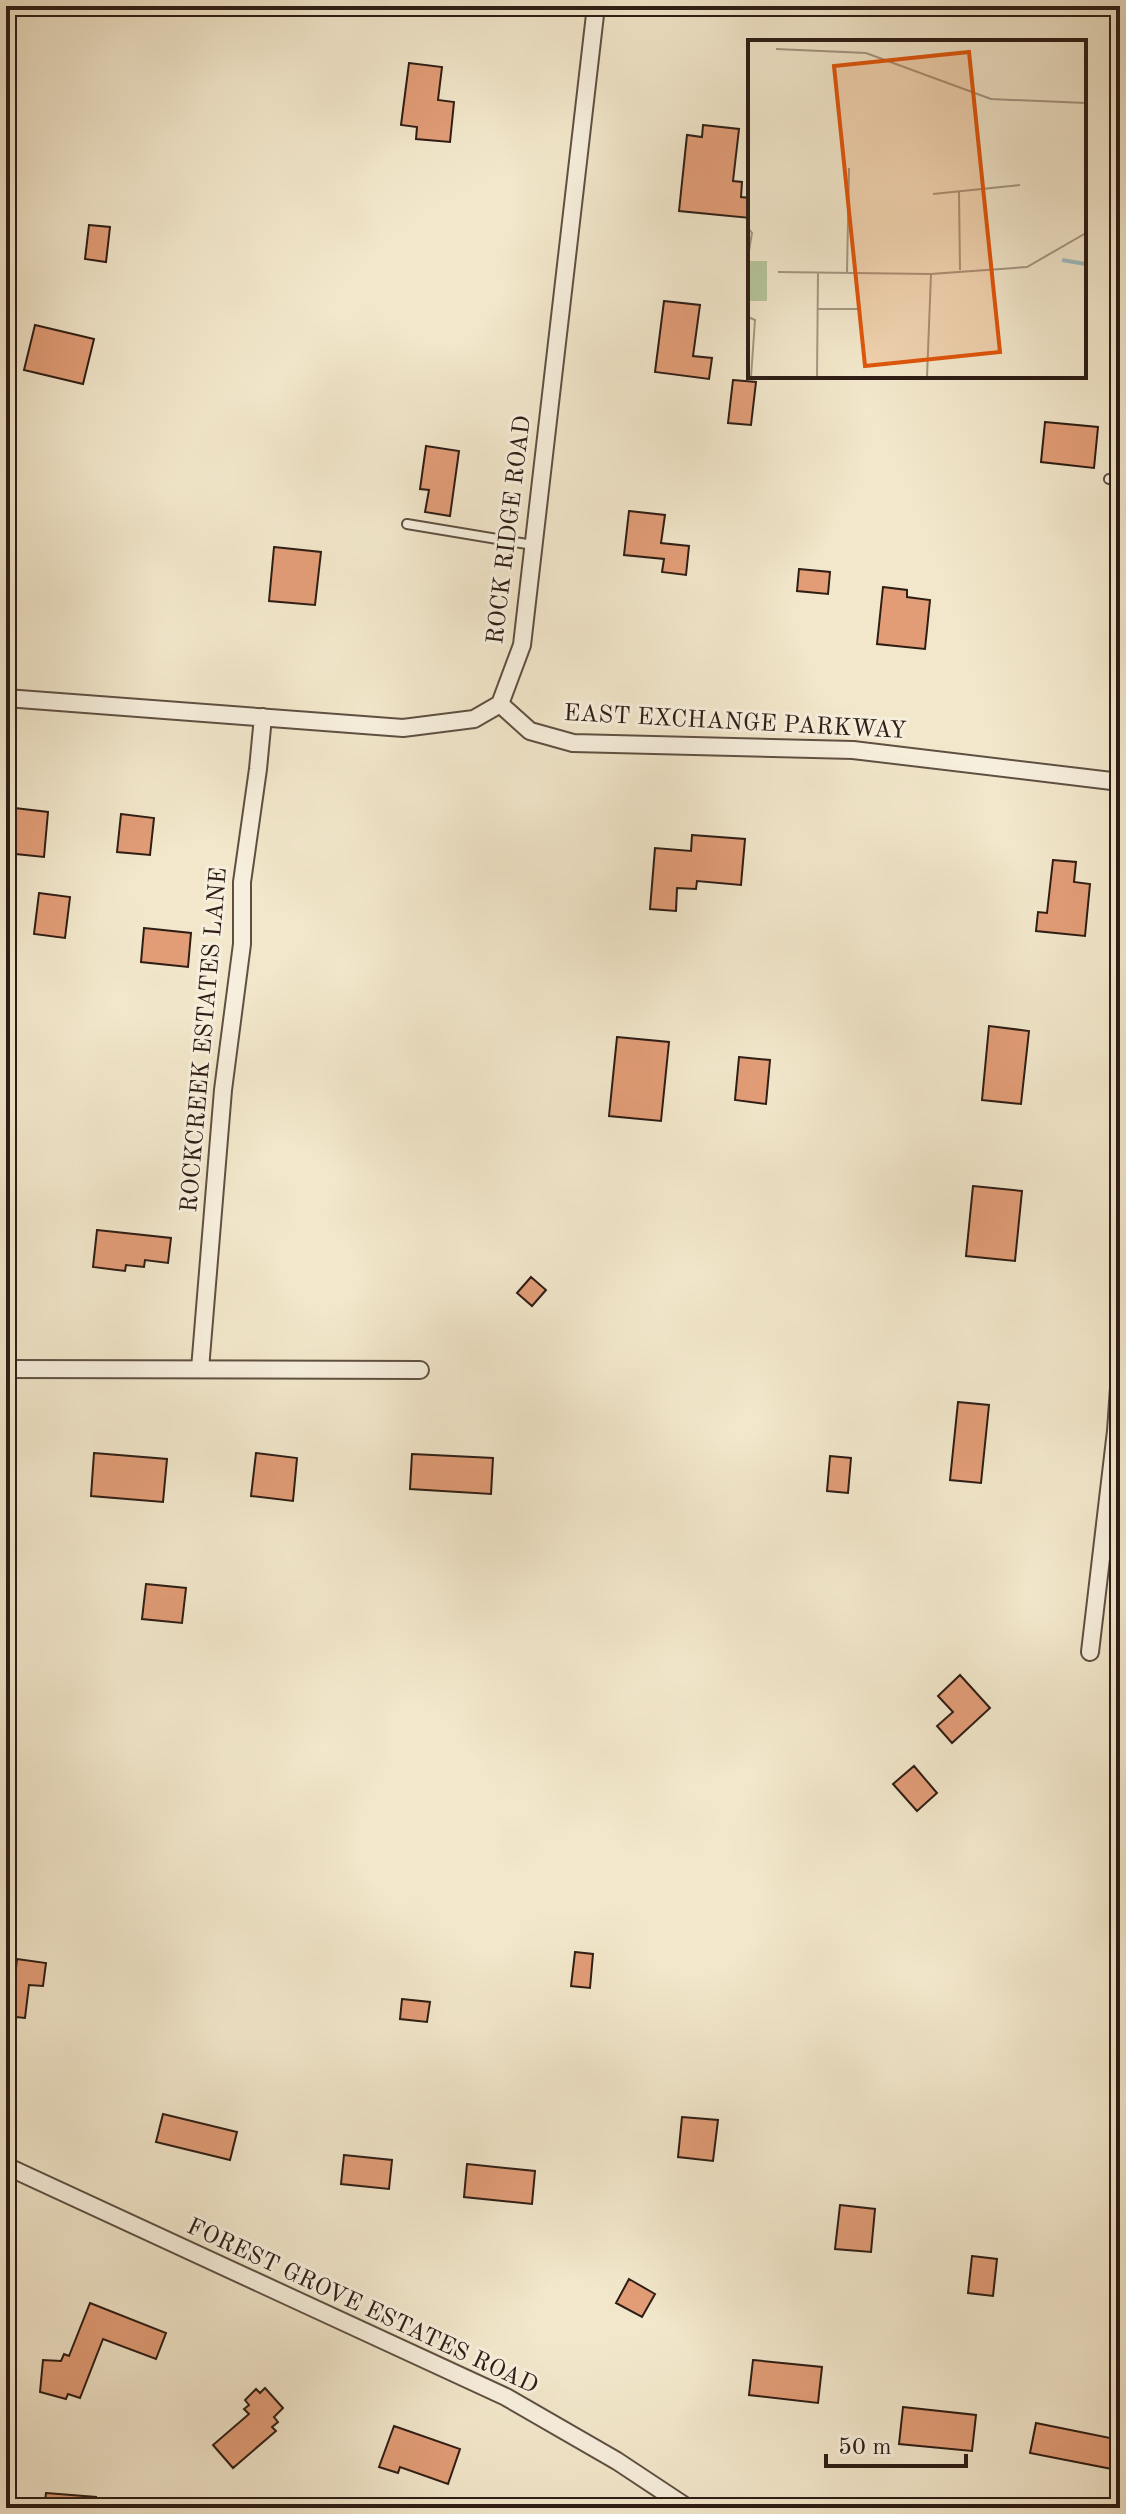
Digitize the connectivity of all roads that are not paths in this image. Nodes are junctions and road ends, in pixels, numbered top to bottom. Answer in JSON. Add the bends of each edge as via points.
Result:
{"nodes":[{"id":1,"x":596,"y":6,"type":"edge"},
{"id":2,"x":1109,"y":479,"type":"dead end"},
{"id":3,"x":1120,"y":482,"type":"edge"},
{"id":4,"x":407,"y":524,"type":"dead end"},
{"id":5,"x":534,"y":545,"type":"junction"},
{"id":6,"x":6,"y":698,"type":"edge"},
{"id":7,"x":500,"y":704,"type":"junction"},
{"id":8,"x":263,"y":717,"type":"junction"},
{"id":9,"x":1120,"y":782,"type":"edge"},
{"id":10,"x":6,"y":1369,"type":"edge"},
{"id":11,"x":200,"y":1369,"type":"junction"},
{"id":12,"x":420,"y":1370,"type":"dead end"},
{"id":13,"x":1120,"y":1373,"type":"edge"},
{"id":14,"x":1090,"y":1652,"type":"dead end"},
{"id":15,"x":6,"y":2166,"type":"edge"},
{"id":16,"x":688,"y":2508,"type":"edge"}],
"edges":[{"from":1,"to":5,"type":"street","name":"ROCK RIDGE ROAD"},
{"from":2,"to":3,"type":"lane"},
{"from":4,"to":5,"type":"lane"},
{"from":5,"to":7,"type":"street","name":"ROCK RIDGE ROAD","via":[[522,645]]},
{"from":6,"to":8,"type":"street"},
{"from":7,"to":8,"type":"street","via":[[474,719],[403,728]]},
{"from":7,"to":9,"type":"street","name":"EAST EXCHANGE PARKWAY","via":[[530,731],[573,743],[853,750]]},
{"from":8,"to":11,"type":"street","name":"ROCKCREEK ESTATES LANE","via":[[242,882],[242,944],[223,1090]]},
{"from":10,"to":11,"type":"street"},
{"from":11,"to":12,"type":"street"},
{"from":13,"to":14,"type":"street"},
{"from":15,"to":16,"type":"street","name":"FOREST GROVE ESTATES ROAD","via":[[506,2397]]}]}
